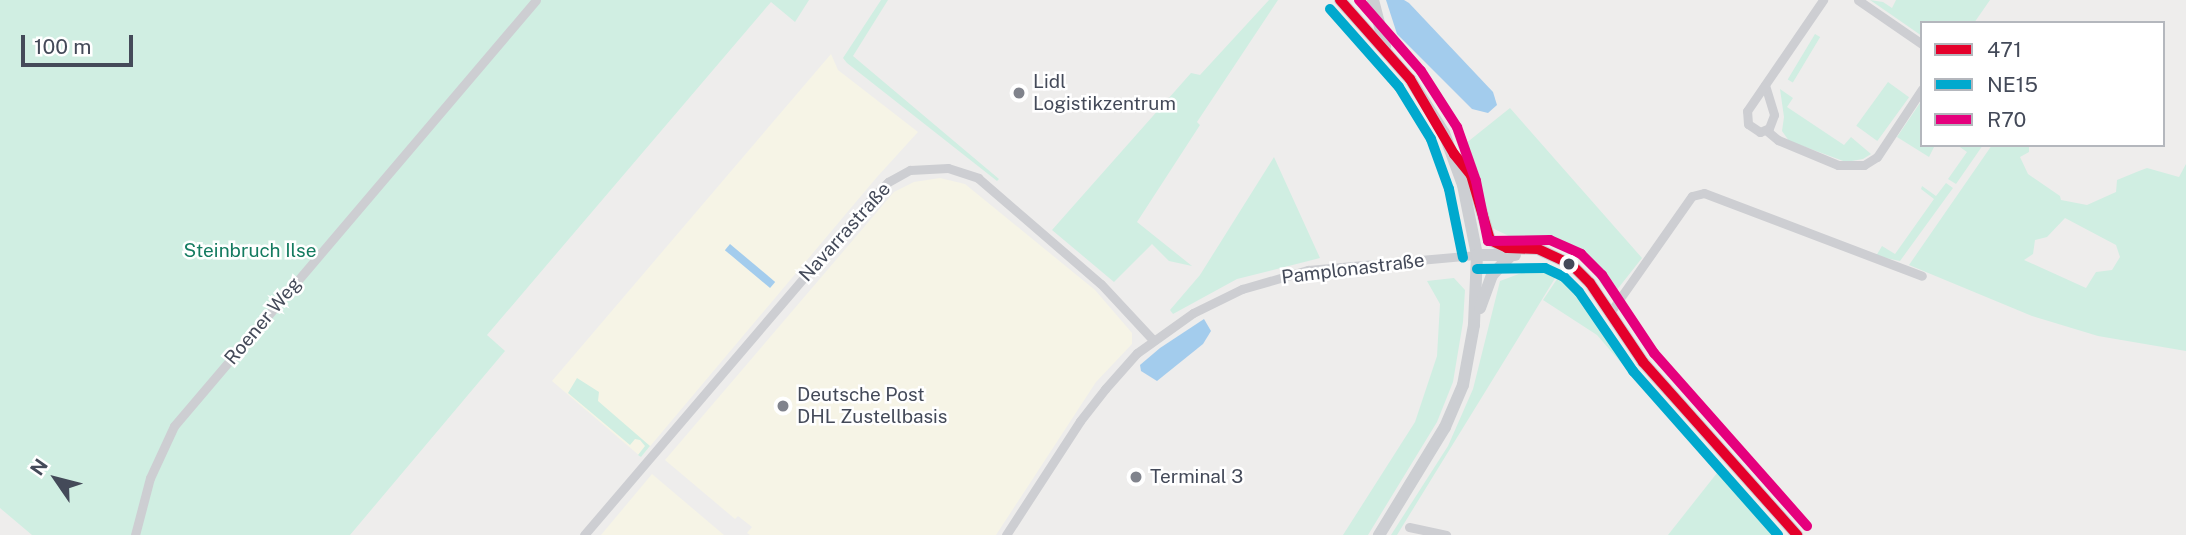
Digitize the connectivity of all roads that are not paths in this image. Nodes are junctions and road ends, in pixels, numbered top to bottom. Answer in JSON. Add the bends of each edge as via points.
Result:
{"nodes":[{"id":1,"x":536,"y":0,"type":"edge"},
{"id":2,"x":1373,"y":0,"type":"edge"},
{"id":3,"x":1823,"y":0,"type":"edge"},
{"id":4,"x":1858,"y":0,"type":"edge"},
{"id":5,"x":1345,"y":2,"type":"edge"},
{"id":6,"x":1920,"y":43,"type":"edge"},
{"id":7,"x":1387,"y":53,"type":"junction"},
{"id":8,"x":1765,"y":85,"type":"junction"},
{"id":9,"x":1920,"y":92,"type":"edge"},
{"id":10,"x":1766,"y":130,"type":"junction"},
{"id":11,"x":1454,"y":154,"type":"junction"},
{"id":12,"x":1477,"y":254,"type":"junction"},
{"id":13,"x":1548,"y":254,"type":"junction"},
{"id":14,"x":1511,"y":255,"type":"junction"},
{"id":15,"x":1922,"y":276,"type":"dead end"},
{"id":16,"x":1609,"y":314,"type":"junction"},
{"id":17,"x":1474,"y":325,"type":"junction"},
{"id":18,"x":1153,"y":340,"type":"junction"},
{"id":19,"x":1409,"y":527,"type":"dead end"},
{"id":20,"x":135,"y":535,"type":"edge"},
{"id":21,"x":584,"y":535,"type":"edge"},
{"id":22,"x":1006,"y":535,"type":"edge"},
{"id":23,"x":1379,"y":535,"type":"edge"},
{"id":24,"x":1446,"y":535,"type":"edge"},
{"id":25,"x":1797,"y":535,"type":"edge"}],
"edges":[{"from":1,"to":20,"type":"street","name":"Roener Weg","via":[[174,426],[150,478]]},
{"from":2,"to":7,"type":"main road"},
{"from":3,"to":8,"type":"street"},
{"from":4,"to":6,"type":"street"},
{"from":5,"to":7,"type":"main road"},
{"from":7,"to":11,"type":"main road","via":[[1409,79]]},
{"from":8,"to":10,"type":"street","via":[[1774,115]]},
{"from":8,"to":10,"type":"street","via":[[1746,116],[1753,129]]},
{"from":9,"to":10,"type":"street","via":[[1877,157],[1864,165],[1838,164]]},
{"from":11,"to":12,"type":"main road"},
{"from":11,"to":13,"type":"main road","via":[[1471,174],[1490,240],[1507,248]]},
{"from":12,"to":14,"type":"main road"},
{"from":12,"to":17,"type":"main road"},
{"from":12,"to":18,"type":"street","name":"Pamplonastraße","via":[[1308,270],[1267,280],[1208,304]]},
{"from":13,"to":14,"type":"main road"},
{"from":13,"to":16,"type":"main road","via":[[1572,265]]},
{"from":14,"to":17,"type":"main road","via":[[1492,275]]},
{"from":15,"to":16,"type":"street","via":[[1704,193],[1692,196]]},
{"from":16,"to":25,"type":"main road","via":[[1643,362]]},
{"from":17,"to":23,"type":"main road","via":[[1462,385],[1445,427]]},
{"from":18,"to":21,"type":"street","name":"Navarrastraße","via":[[1101,284],[978,178],[948,168],[910,170],[874,196]]},
{"from":18,"to":22,"type":"street","name":"Pamplonastraße","via":[[1080,421]]},
{"from":19,"to":24,"type":"street"}]}
